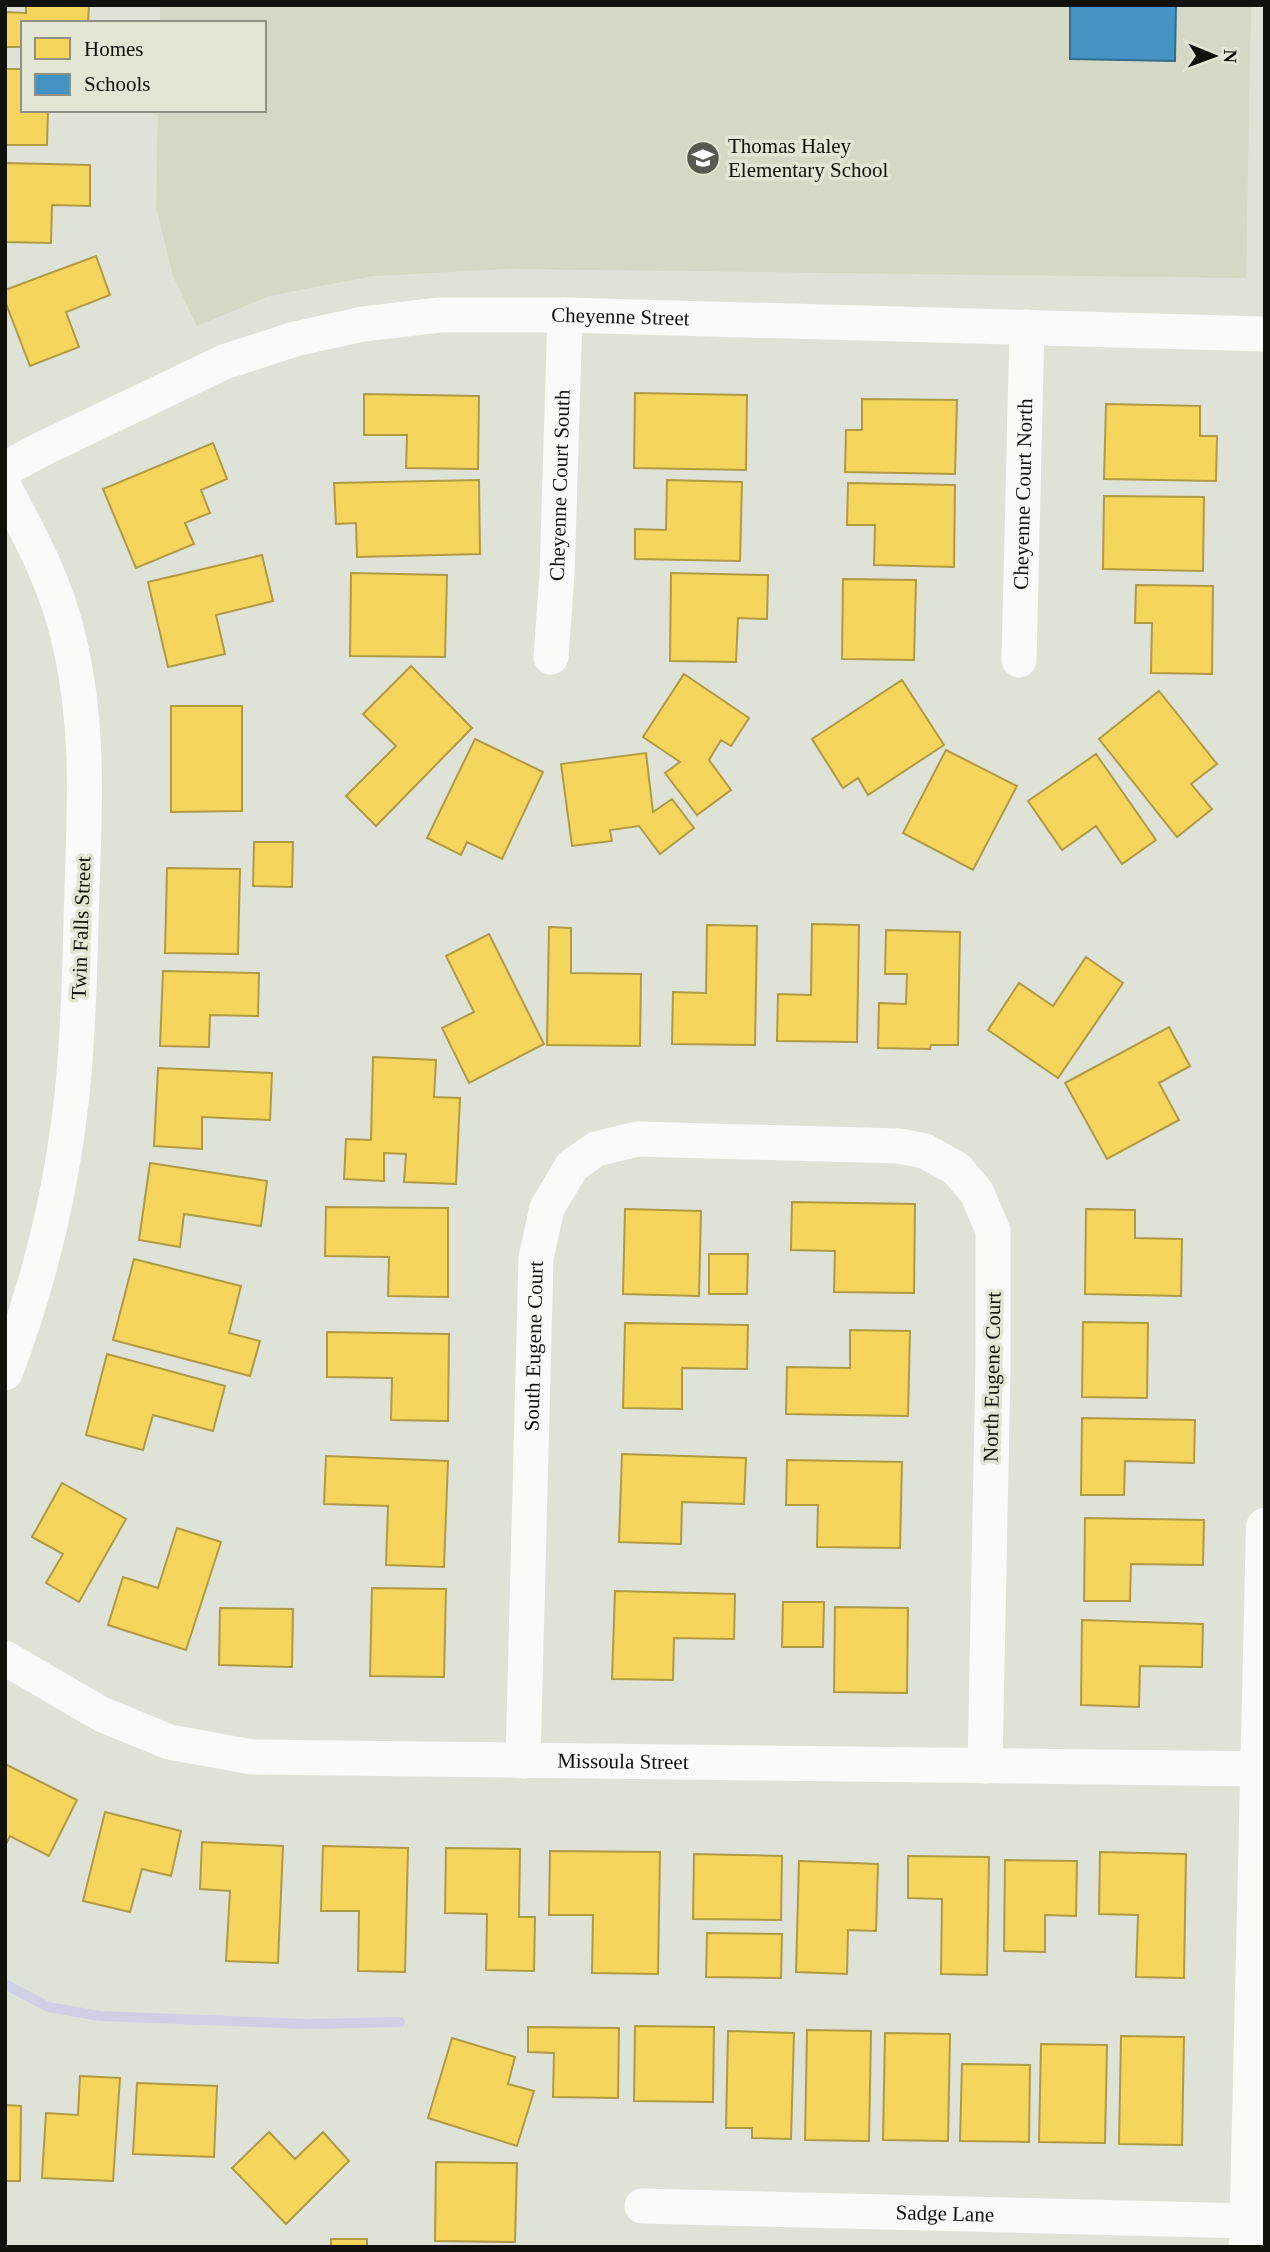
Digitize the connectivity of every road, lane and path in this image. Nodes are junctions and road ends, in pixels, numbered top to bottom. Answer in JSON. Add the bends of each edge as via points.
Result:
{"nodes":[{"id":1,"x":565,"y":315,"type":"junction"},
{"id":2,"x":1027,"y":327,"type":"junction"},
{"id":3,"x":1265,"y":334,"type":"edge"},
{"id":4,"x":5,"y":470,"type":"edge"},
{"id":5,"x":5,"y":489,"type":"edge"},
{"id":6,"x":551,"y":657,"type":"dead end"},
{"id":7,"x":1019,"y":660,"type":"dead end"},
{"id":8,"x":792,"y":1142,"type":"joint"},
{"id":9,"x":5,"y":1373,"type":"edge"},
{"id":10,"x":1265,"y":1527,"type":"edge"},
{"id":11,"x":5,"y":1658,"type":"edge"},
{"id":12,"x":523,"y":1761,"type":"junction"},
{"id":13,"x":985,"y":1766,"type":"junction"},
{"id":14,"x":1262,"y":1769,"type":"edge"},
{"id":15,"x":642,"y":2206,"type":"dead end"},
{"id":16,"x":1248,"y":2234,"type":"edge"}],
"edges":[{"from":1,"to":2,"type":"street","name":"Cheyenne Street"},
{"from":1,"to":4,"type":"street","name":"Cheyenne Street","via":[[440,315],[363,324],[295,339],[198,373]]},
{"from":1,"to":6,"type":"street","name":"Cheyenne Court South"},
{"from":2,"to":3,"type":"street","name":"Cheyenne Street"},
{"from":2,"to":7,"type":"street","name":"Cheyenne Court North"},
{"from":5,"to":9,"type":"street","name":"Twin Falls Street","via":[[45,565],[69,638],[82,707],[85,780],[72,1095],[49,1222],[21,1331]]},
{"from":8,"to":12,"type":"street","name":"South Eugene Court","via":[[637,1139],[596,1149],[572,1166],[547,1208],[536,1258]]},
{"from":8,"to":13,"type":"street","name":"North Eugene Court","via":[[925,1151],[957,1168],[977,1193],[993,1231]]},
{"from":10,"to":14,"type":"main road"},
{"from":11,"to":12,"type":"street","name":"Missoula Street","via":[[101,1714],[169,1742],[252,1757]]},
{"from":12,"to":13,"type":"street","name":"Missoula Street"},
{"from":13,"to":14,"type":"street","name":"Missoula Street"},
{"from":14,"to":16,"type":"main road"},
{"from":15,"to":16,"type":"street","name":"Sadge Lane"}]}
